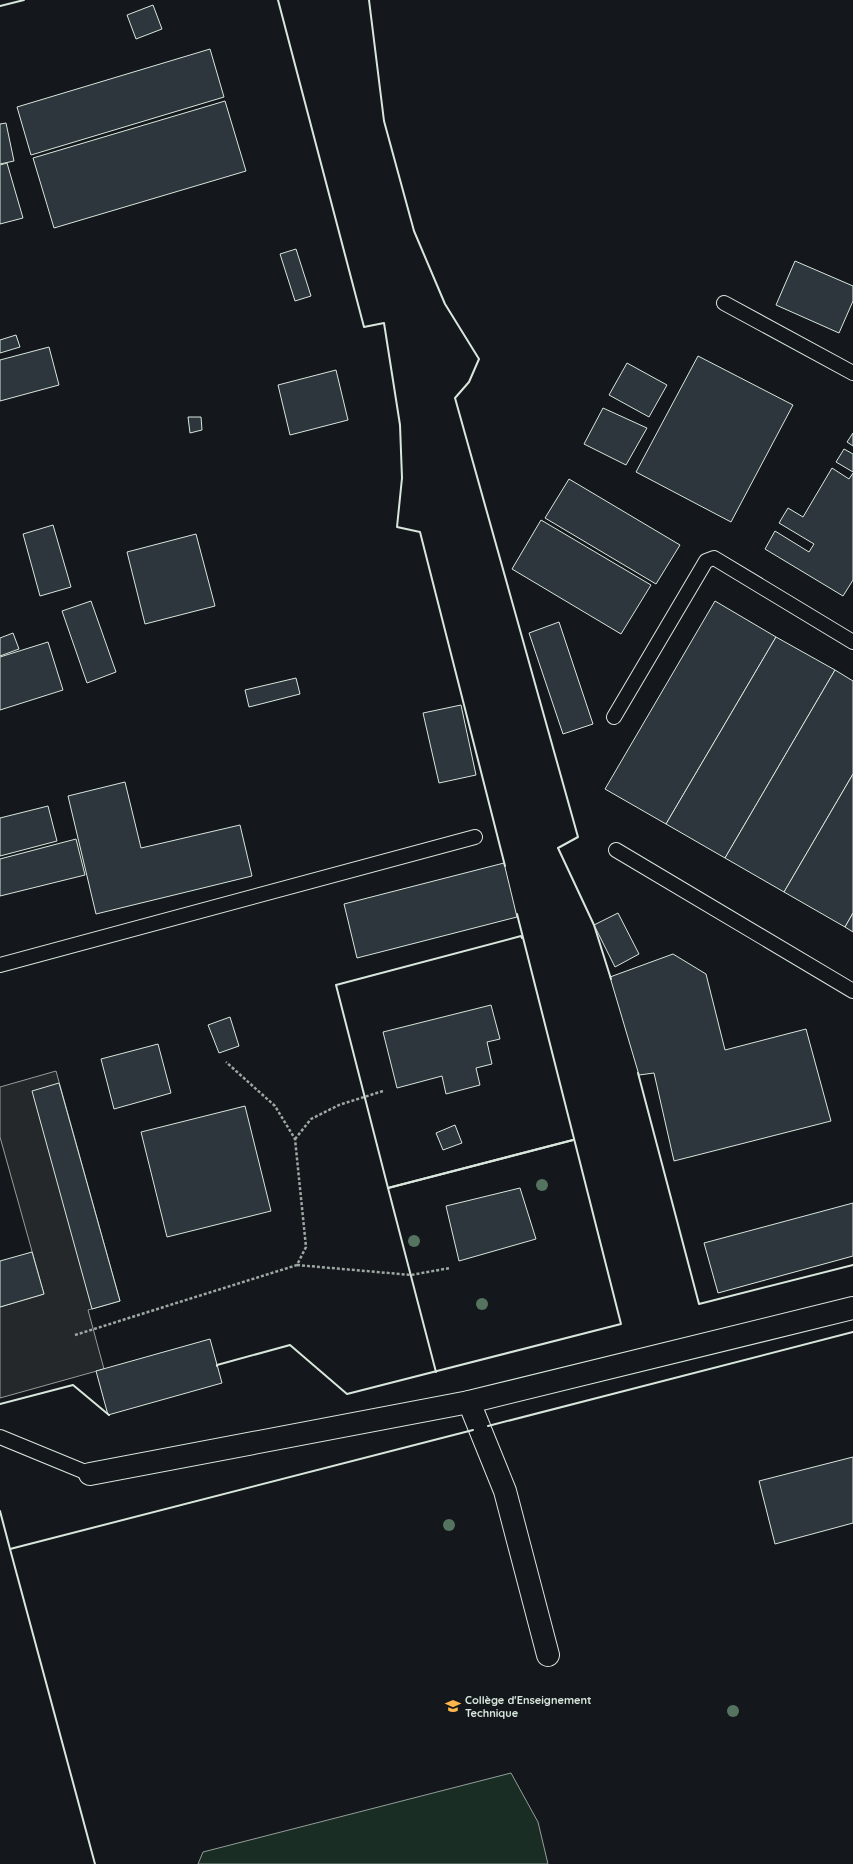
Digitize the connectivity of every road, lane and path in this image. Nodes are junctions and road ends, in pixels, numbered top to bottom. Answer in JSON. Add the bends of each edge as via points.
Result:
{"nodes":[{"id":1,"x":724,"y":303,"type":"dead end"},
{"id":2,"x":853,"y":373,"type":"edge"},
{"id":3,"x":853,"y":642,"type":"edge"},
{"id":4,"x":614,"y":718,"type":"dead end"},
{"id":5,"x":475,"y":838,"type":"dead end"},
{"id":6,"x":616,"y":850,"type":"dead end"},
{"id":7,"x":0,"y":965,"type":"edge"},
{"id":8,"x":853,"y":991,"type":"edge"},
{"id":9,"x":226,"y":1062,"type":"dead end"},
{"id":10,"x":383,"y":1091,"type":"dead end"},
{"id":11,"x":295,"y":1138,"type":"junction"},
{"id":12,"x":297,"y":1265,"type":"junction"},
{"id":13,"x":450,"y":1268,"type":"dead end"},
{"id":14,"x":853,"y":1308,"type":"edge"},
{"id":15,"x":75,"y":1335,"type":"dead end"},
{"id":16,"x":469,"y":1402,"type":"junction"},
{"id":17,"x":0,"y":1437,"type":"edge"},
{"id":18,"x":90,"y":1474,"type":"joint"},
{"id":19,"x":548,"y":1655,"type":"dead end"}],
"edges":[{"from":1,"to":2,"type":"lane"},
{"from":3,"to":4,"type":"lane","via":[[714,558],[710,558]]},
{"from":5,"to":7,"type":"lane"},
{"from":6,"to":8,"type":"lane"},
{"from":9,"to":11,"type":"path","via":[[275,1106]]},
{"from":10,"to":11,"type":"path","via":[[338,1105],[312,1119]]},
{"from":11,"to":12,"type":"path","via":[[306,1247]]},
{"from":12,"to":13,"type":"path","via":[[411,1275]]},
{"from":12,"to":15,"type":"path"},
{"from":14,"to":16,"type":"street"},
{"from":16,"to":18,"type":"street"},
{"from":16,"to":19,"type":"street","via":[[505,1491]]},
{"from":17,"to":18,"type":"lane"}]}
